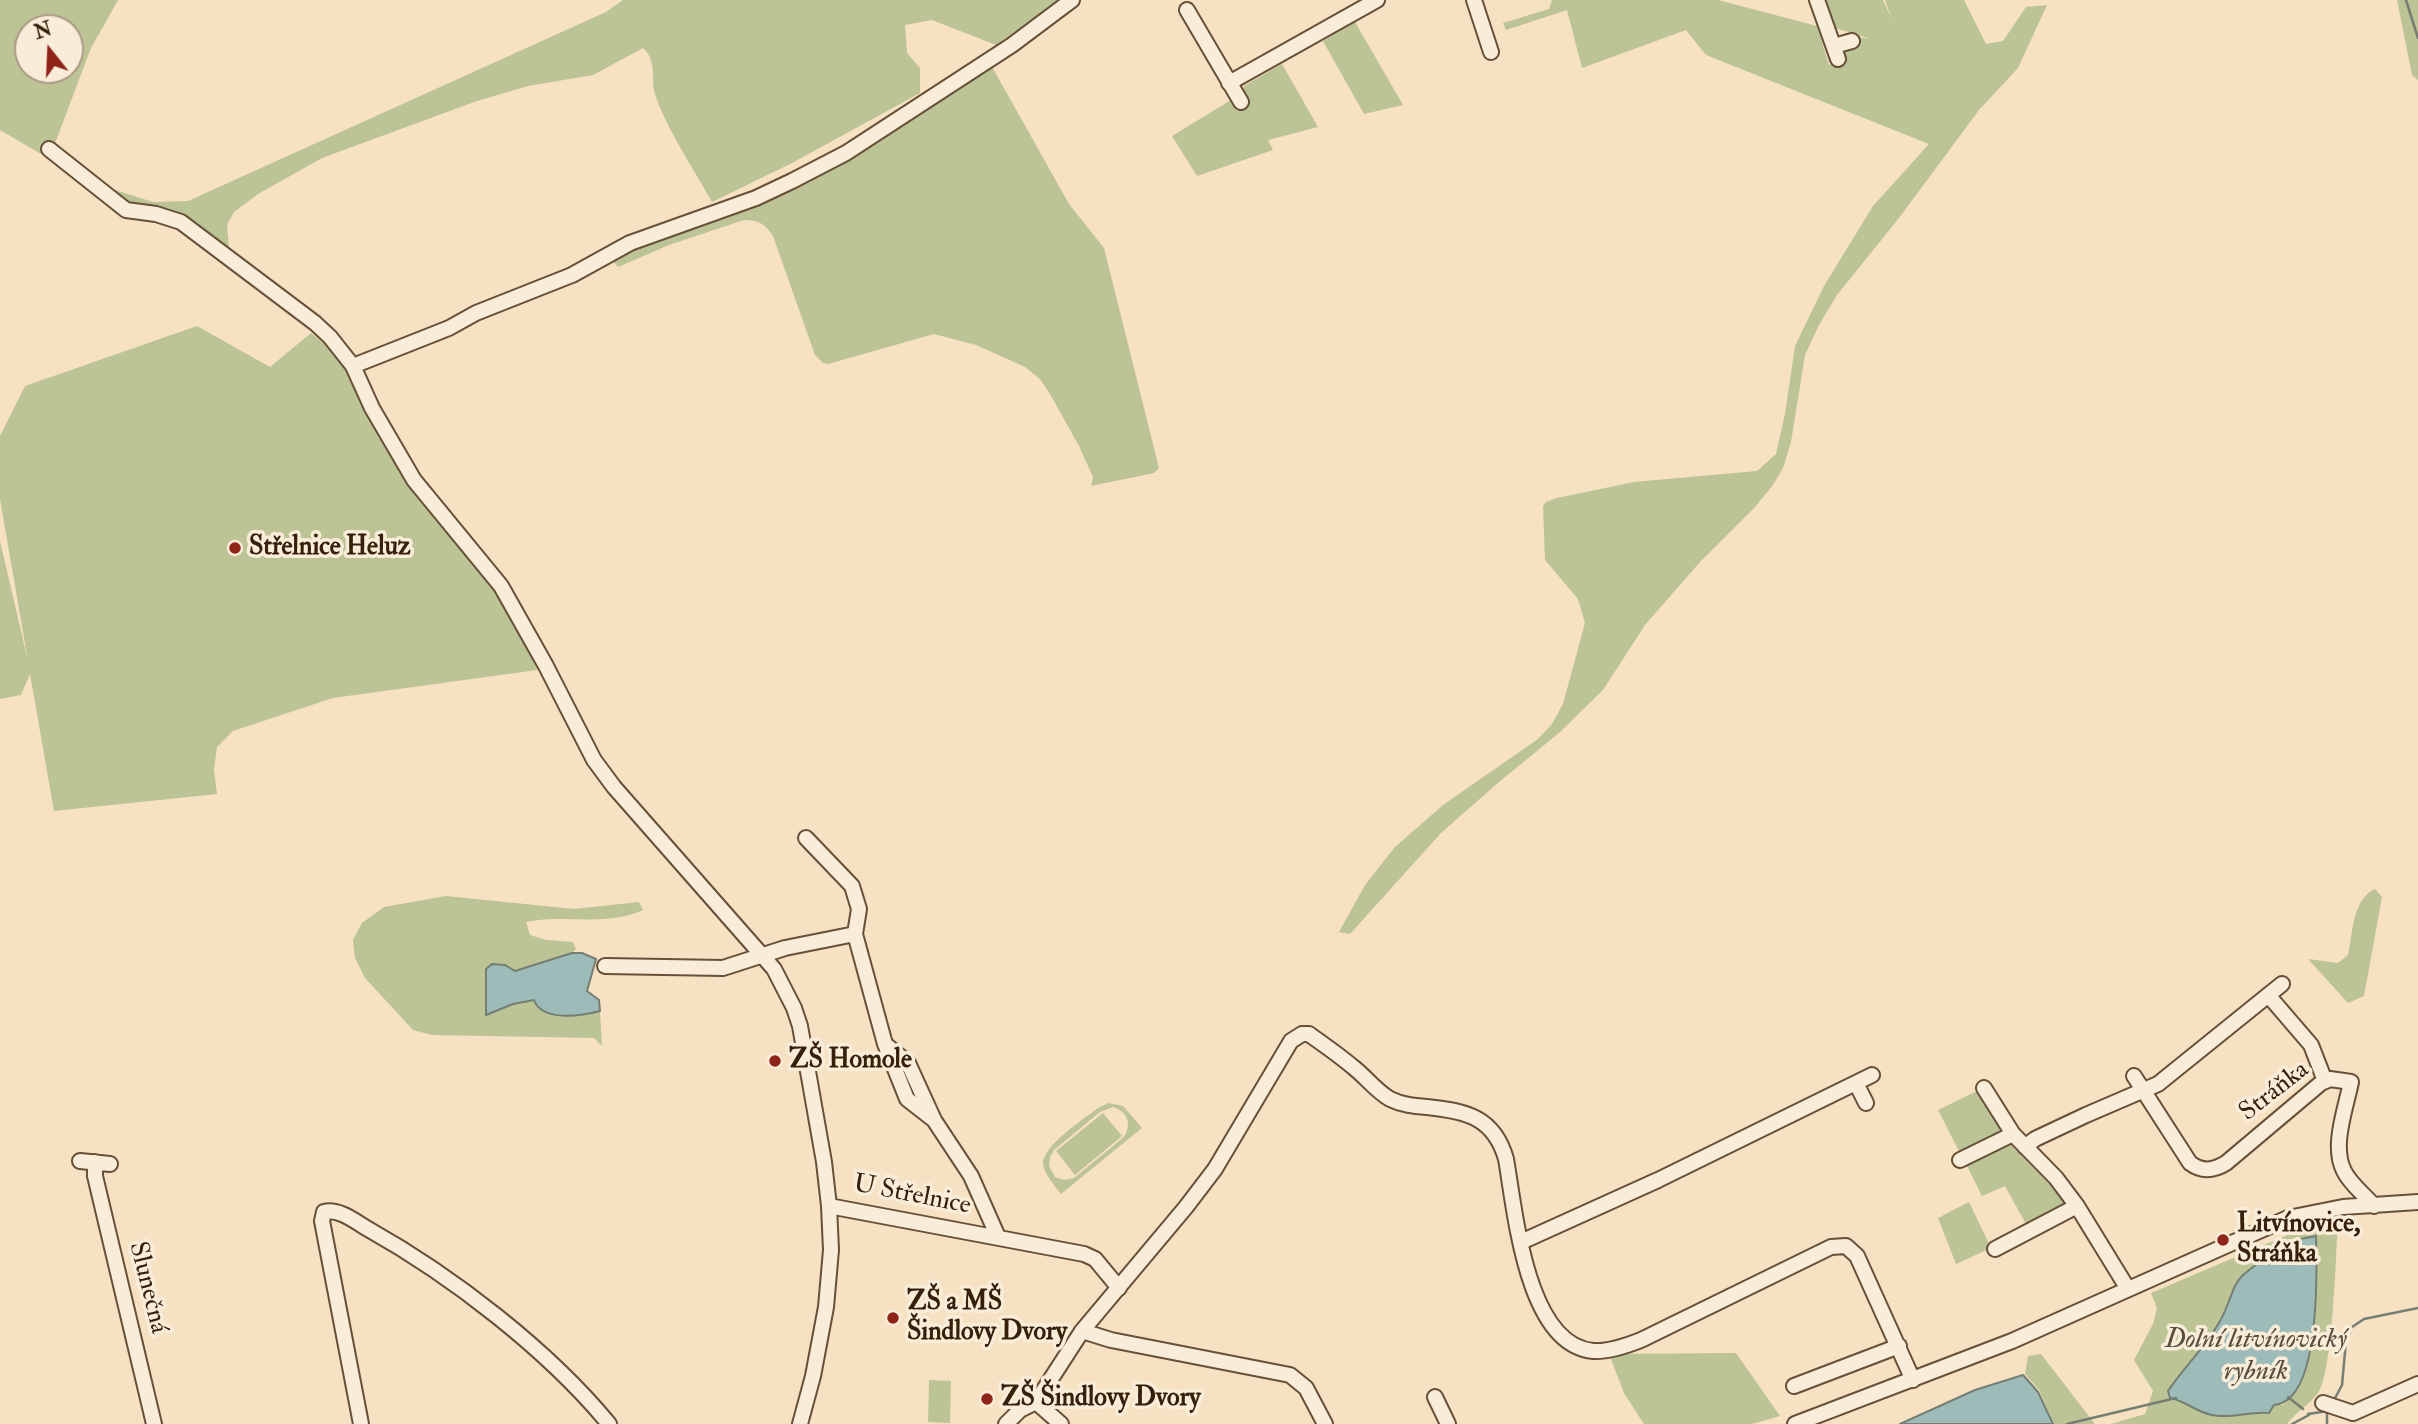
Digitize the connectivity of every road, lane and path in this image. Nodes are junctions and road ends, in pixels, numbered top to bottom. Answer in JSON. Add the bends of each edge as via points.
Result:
{"nodes":[{"id":1,"x":1072,"y":0,"type":"edge"},
{"id":2,"x":1377,"y":0,"type":"edge"},
{"id":3,"x":1474,"y":0,"type":"edge"},
{"id":4,"x":1817,"y":0,"type":"edge"},
{"id":5,"x":1187,"y":10,"type":"dead end"},
{"id":6,"x":1852,"y":41,"type":"dead end"},
{"id":7,"x":1491,"y":52,"type":"dead end"},
{"id":8,"x":1229,"y":83,"type":"junction"},
{"id":9,"x":1241,"y":102,"type":"dead end"},
{"id":10,"x":49,"y":149,"type":"dead end"},
{"id":11,"x":353,"y":366,"type":"junction"},
{"id":12,"x":806,"y":838,"type":"dead end"},
{"id":13,"x":855,"y":934,"type":"junction"},
{"id":14,"x":761,"y":955,"type":"junction"},
{"id":15,"x":605,"y":966,"type":"dead end"},
{"id":16,"x":2282,"y":984,"type":"dead end"},
{"id":17,"x":2268,"y":995,"type":"junction"},
{"id":18,"x":1872,"y":1075,"type":"dead end"},
{"id":19,"x":2134,"y":1076,"type":"dead end"},
{"id":20,"x":2325,"y":1081,"type":"junction"},
{"id":21,"x":1856,"y":1083,"type":"junction"},
{"id":22,"x":1984,"y":1087,"type":"dead end"},
{"id":23,"x":2143,"y":1091,"type":"junction"},
{"id":24,"x":1866,"y":1103,"type":"dead end"},
{"id":25,"x":2013,"y":1134,"type":"junction"},
{"id":26,"x":2025,"y":1147,"type":"junction"},
{"id":27,"x":1960,"y":1160,"type":"dead end"},
{"id":28,"x":95,"y":1162,"type":"dead end"},
{"id":29,"x":2418,"y":1202,"type":"edge"},
{"id":30,"x":830,"y":1206,"type":"junction"},
{"id":31,"x":2077,"y":1206,"type":"junction"},
{"id":32,"x":2374,"y":1206,"type":"junction"},
{"id":33,"x":998,"y":1237,"type":"junction"},
{"id":34,"x":1521,"y":1242,"type":"junction"},
{"id":35,"x":1995,"y":1249,"type":"dead end"},
{"id":36,"x":1119,"y":1289,"type":"junction"},
{"id":37,"x":2128,"y":1289,"type":"junction"},
{"id":38,"x":1082,"y":1331,"type":"junction"},
{"id":39,"x":1899,"y":1346,"type":"junction"},
{"id":40,"x":1913,"y":1380,"type":"junction"},
{"id":41,"x":2418,"y":1384,"type":"edge"},
{"id":42,"x":1794,"y":1386,"type":"dead end"},
{"id":43,"x":1435,"y":1397,"type":"dead end"},
{"id":44,"x":1037,"y":1402,"type":"junction"},
{"id":45,"x":2323,"y":1403,"type":"dead end"},
{"id":46,"x":2356,"y":1418,"type":"edge"},
{"id":47,"x":155,"y":1424,"type":"edge"},
{"id":48,"x":361,"y":1424,"type":"edge"},
{"id":49,"x":609,"y":1424,"type":"edge"},
{"id":50,"x":800,"y":1424,"type":"edge"},
{"id":51,"x":1006,"y":1424,"type":"edge"},
{"id":52,"x":1061,"y":1424,"type":"edge"},
{"id":53,"x":1325,"y":1424,"type":"edge"},
{"id":54,"x":1448,"y":1424,"type":"edge"},
{"id":55,"x":1795,"y":1424,"type":"edge"}],
"edges":[{"from":1,"to":11,"type":"street","via":[[1012,45],[846,153],[756,198],[630,243],[572,275]]},
{"from":2,"to":8,"type":"street"},
{"from":3,"to":7,"type":"street"},
{"from":4,"to":6,"type":"street","via":[[1836,53]]},
{"from":5,"to":8,"type":"street"},
{"from":8,"to":9,"type":"street"},
{"from":10,"to":11,"type":"street","name":"U Střelnice","via":[[126,210],[181,222],[315,323]]},
{"from":11,"to":14,"type":"street","name":"U Střelnice","via":[[414,480],[500,586],[594,760]]},
{"from":12,"to":13,"type":"street","name":"U Střelnice","via":[[852,886],[859,909]]},
{"from":13,"to":14,"type":"street"},
{"from":13,"to":33,"type":"street","name":"U Střelnice","via":[[885,1044],[908,1062],[934,1120],[971,1175]]},
{"from":14,"to":15,"type":"street","via":[[723,968]]},
{"from":14,"to":30,"type":"street","name":"U Střelnice","via":[[783,986],[800,1026]]},
{"from":16,"to":17,"type":"street"},
{"from":17,"to":20,"type":"street","via":[[2307,1038]]},
{"from":17,"to":23,"type":"street","via":[[2166,1079]]},
{"from":18,"to":21,"type":"street"},
{"from":19,"to":23,"type":"street","name":"Stráňka"},
{"from":20,"to":23,"type":"street","name":"Stráňka","via":[[2226,1163],[2209,1170],[2190,1163]]},
{"from":20,"to":32,"type":"street","name":"Stráňka","via":[[2351,1082],[2340,1156],[2344,1171]]},
{"from":21,"to":24,"type":"street"},
{"from":21,"to":34,"type":"street"},
{"from":22,"to":25,"type":"street"},
{"from":23,"to":26,"type":"street"},
{"from":25,"to":26,"type":"street"},
{"from":25,"to":27,"type":"street"},
{"from":26,"to":31,"type":"street"},
{"from":28,"to":47,"type":"street","name":"Slunečná","via":[[94,1176]]},
{"from":29,"to":32,"type":"street"},
{"from":30,"to":33,"type":"street","name":"U Střelnice"},
{"from":30,"to":50,"type":"street","via":[[830,1286]]},
{"from":31,"to":35,"type":"street"},
{"from":31,"to":37,"type":"street"},
{"from":32,"to":37,"type":"street","via":[[2288,1217]]},
{"from":33,"to":36,"type":"street","name":"U Střelnice","via":[[1084,1254],[1094,1259]]},
{"from":34,"to":36,"type":"street","via":[[1502,1146],[1478,1118],[1466,1112],[1400,1104],[1309,1034],[1303,1034],[1291,1041],[1215,1169]]},
{"from":34,"to":39,"type":"street","via":[[1534,1289],[1554,1329],[1575,1345],[1593,1351],[1641,1340],[1831,1247],[1846,1246],[1857,1256]]},
{"from":36,"to":38,"type":"street"},
{"from":37,"to":40,"type":"street"},
{"from":38,"to":44,"type":"street"},
{"from":38,"to":53,"type":"street","via":[[1290,1376],[1306,1388]]},
{"from":39,"to":40,"type":"street"},
{"from":39,"to":42,"type":"street"},
{"from":40,"to":55,"type":"street"},
{"from":41,"to":46,"type":"street"},
{"from":43,"to":54,"type":"street"},
{"from":44,"to":51,"type":"street"},
{"from":44,"to":52,"type":"street"},
{"from":45,"to":46,"type":"street"},
{"from":48,"to":49,"type":"street","via":[[322,1221],[324,1212],[331,1210],[393,1243],[474,1298],[550,1363]]}]}
